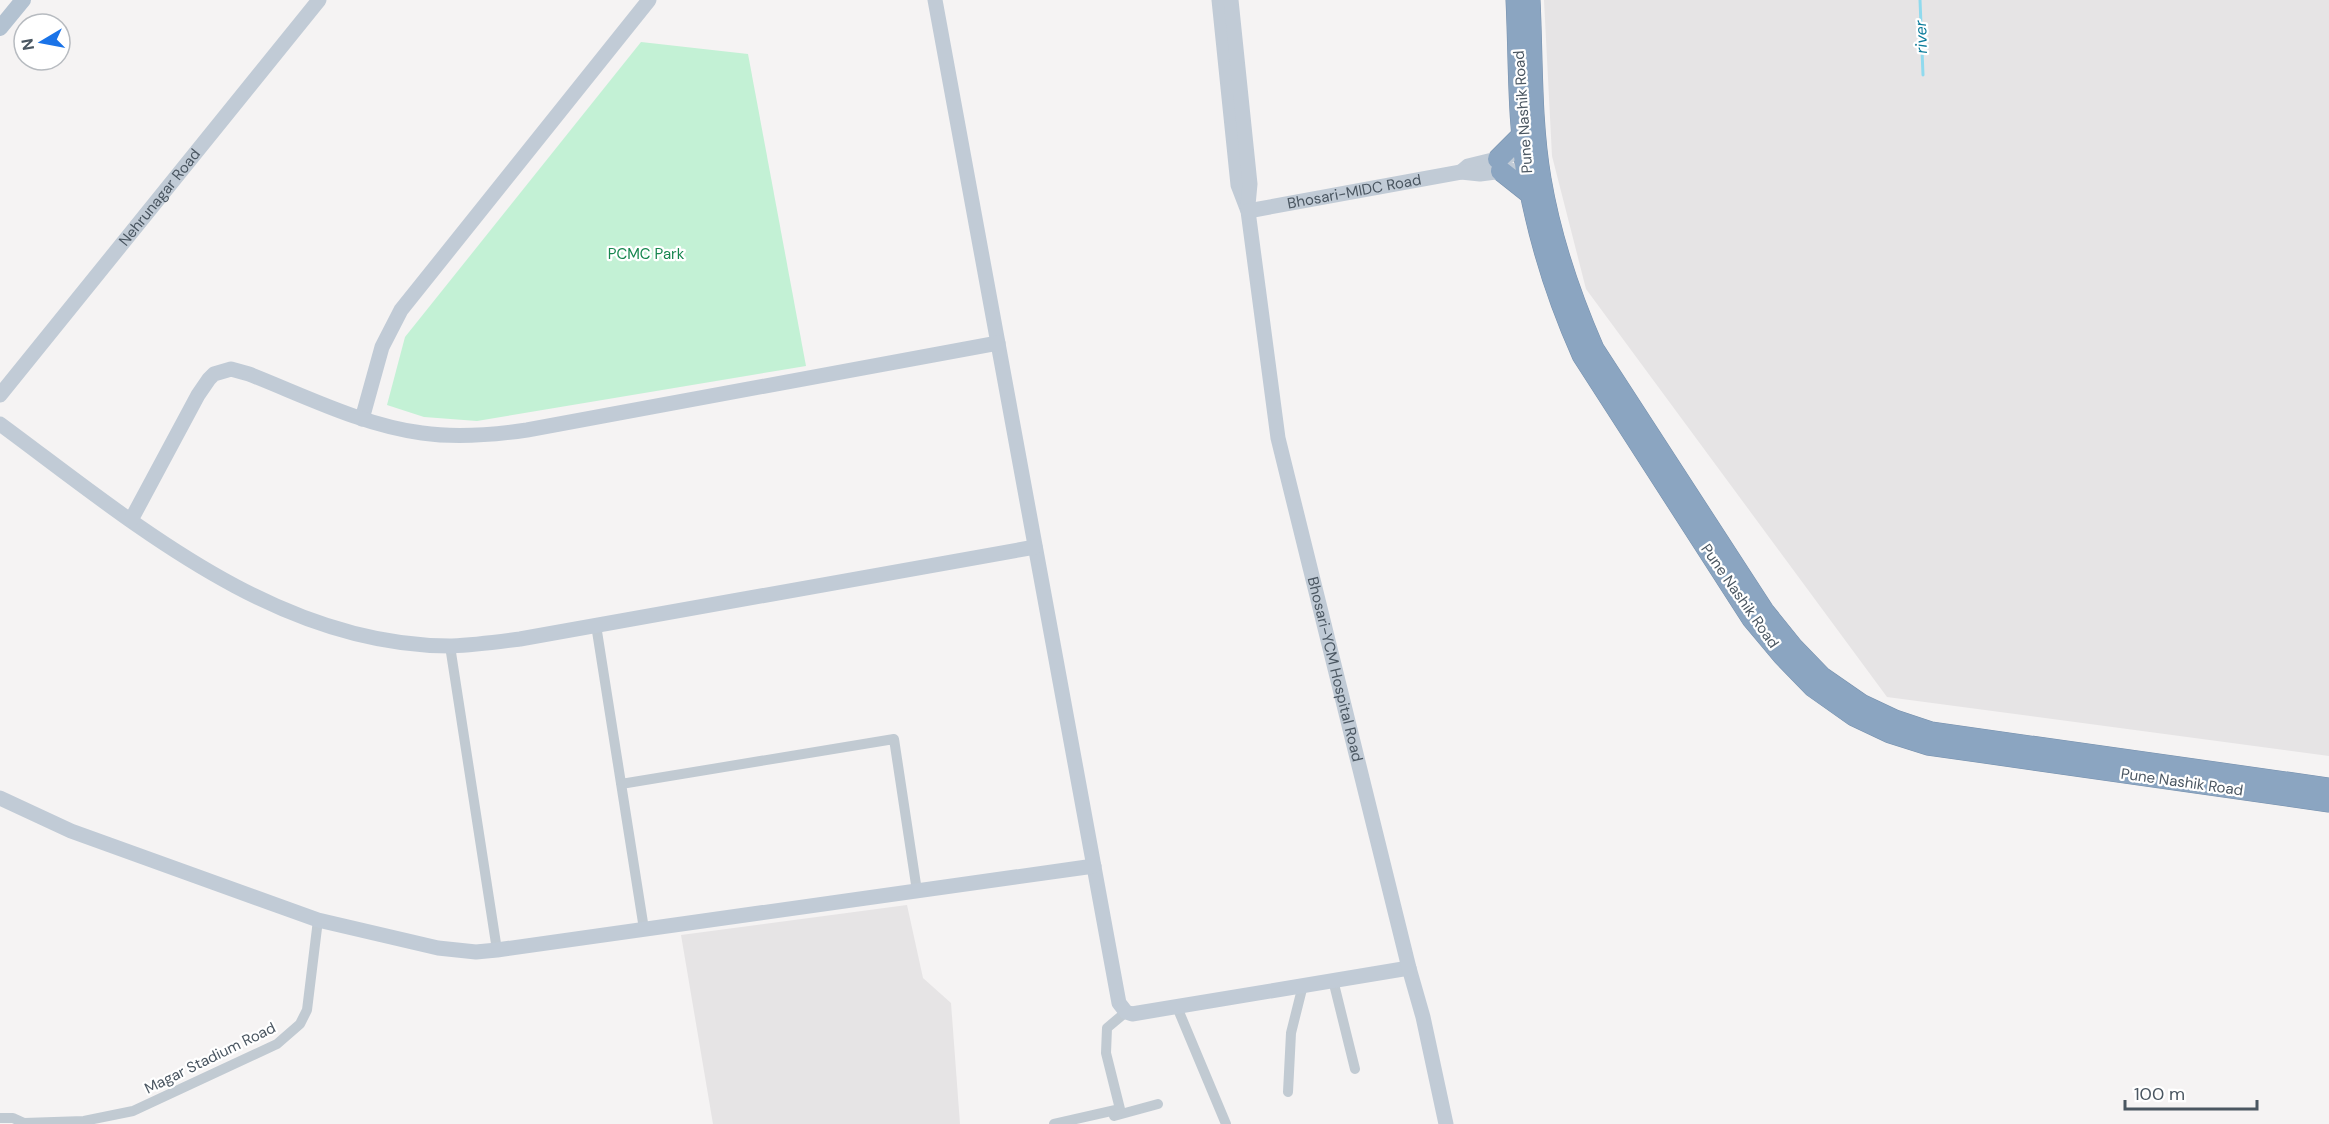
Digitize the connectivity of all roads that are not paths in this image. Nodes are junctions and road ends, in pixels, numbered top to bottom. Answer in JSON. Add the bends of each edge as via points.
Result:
{"nodes":[{"id":1,"x":23,"y":0,"type":"edge"},
{"id":2,"x":319,"y":0,"type":"edge"},
{"id":3,"x":649,"y":0,"type":"edge"},
{"id":4,"x":934,"y":0,"type":"edge"},
{"id":5,"x":1219,"y":0,"type":"edge"},
{"id":6,"x":1231,"y":0,"type":"edge"},
{"id":7,"x":1516,"y":0,"type":"edge"},
{"id":8,"x":1530,"y":0,"type":"edge"},
{"id":9,"x":0,"y":28,"type":"edge"},
{"id":10,"x":1530,"y":155,"type":"junction"},
{"id":11,"x":1500,"y":165,"type":"junction"},
{"id":12,"x":1530,"y":194,"type":"junction"},
{"id":13,"x":1248,"y":211,"type":"junction"},
{"id":14,"x":998,"y":343,"type":"junction"},
{"id":15,"x":0,"y":395,"type":"edge"},
{"id":16,"x":362,"y":419,"type":"junction"},
{"id":17,"x":0,"y":424,"type":"edge"},
{"id":18,"x":130,"y":520,"type":"junction"},
{"id":19,"x":1035,"y":547,"type":"junction"},
{"id":20,"x":596,"y":625,"type":"junction"},
{"id":21,"x":450,"y":646,"type":"junction"},
{"id":22,"x":2222,"y":781,"type":"junction"},
{"id":23,"x":621,"y":784,"type":"junction"},
{"id":24,"x":2329,"y":788,"type":"edge"},
{"id":25,"x":0,"y":798,"type":"edge"},
{"id":26,"x":2329,"y":802,"type":"edge"},
{"id":27,"x":1094,"y":866,"type":"junction"},
{"id":28,"x":917,"y":891,"type":"junction"},
{"id":29,"x":318,"y":920,"type":"junction"},
{"id":30,"x":644,"y":929,"type":"junction"},
{"id":31,"x":497,"y":950,"type":"junction"},
{"id":32,"x":1409,"y":968,"type":"junction"},
{"id":33,"x":1333,"y":981,"type":"junction"},
{"id":34,"x":1303,"y":986,"type":"junction"},
{"id":35,"x":1177,"y":1007,"type":"junction"},
{"id":36,"x":1126,"y":1012,"type":"junction"},
{"id":37,"x":1355,"y":1069,"type":"dead end"},
{"id":38,"x":1288,"y":1092,"type":"dead end"},
{"id":39,"x":1157,"y":1101,"type":"dead end"},
{"id":40,"x":1121,"y":1116,"type":"edge"},
{"id":41,"x":0,"y":1118,"type":"edge"},
{"id":42,"x":23,"y":1124,"type":"edge"},
{"id":43,"x":1053,"y":1124,"type":"edge"},
{"id":44,"x":1084,"y":1124,"type":"edge"},
{"id":45,"x":1226,"y":1124,"type":"edge"},
{"id":46,"x":1446,"y":1124,"type":"edge"}],
"edges":[{"from":1,"to":9,"type":"main road"},
{"from":2,"to":15,"type":"street","name":"Nehrunagar Road"},
{"from":3,"to":16,"type":"street","via":[[401,310],[382,347]]},
{"from":4,"to":14,"type":"street"},
{"from":5,"to":13,"type":"street","via":[[1238,185]]},
{"from":6,"to":13,"type":"street","via":[[1250,184]]},
{"from":7,"to":10,"type":"highway","name":"Pune Nashik Road"},
{"from":8,"to":10,"type":"highway","name":"Pune Nashik Road"},
{"from":10,"to":11,"type":"highway"},
{"from":10,"to":11,"type":"street","name":"Bhosari-MIDC Road"},
{"from":10,"to":12,"type":"highway","name":"Pune Nashik Road"},
{"from":10,"to":22,"type":"highway","name":"Pune Nashik Road","via":[[1568,286],[1594,349],[1764,611],[1822,677],[1861,704],[1931,732]]},
{"from":11,"to":12,"type":"highway"},
{"from":11,"to":13,"type":"street","name":"Bhosari-MIDC Road","via":[[1468,166],[1461,172]]},
{"from":12,"to":22,"type":"highway","name":"Pune Nashik Road","via":[[1555,291],[1582,355],[1752,619],[1813,687],[1854,716],[1928,746]]},
{"from":13,"to":32,"type":"street","name":"Bhosari-YCM Hospital Road","via":[[1278,438]]},
{"from":14,"to":16,"type":"street","via":[[527,430],[448,436]]},
{"from":14,"to":19,"type":"street"},
{"from":16,"to":18,"type":"street","via":[[239,370],[214,374],[198,395]]},
{"from":17,"to":18,"type":"street"},
{"from":18,"to":21,"type":"street","via":[[228,583],[285,610],[348,631]]},
{"from":19,"to":20,"type":"street"},
{"from":19,"to":27,"type":"street"},
{"from":20,"to":21,"type":"street","via":[[520,639]]},
{"from":20,"to":23,"type":"street"},
{"from":21,"to":31,"type":"street"},
{"from":22,"to":24,"type":"highway","name":"Pune Nashik Road"},
{"from":22,"to":26,"type":"highway","name":"Pune Nashik Road"},
{"from":23,"to":28,"type":"street","via":[[894,739]]},
{"from":23,"to":30,"type":"street"},
{"from":25,"to":29,"type":"street","via":[[71,831]]},
{"from":27,"to":28,"type":"street"},
{"from":27,"to":36,"type":"street","via":[[1118,998]]},
{"from":28,"to":30,"type":"street"},
{"from":29,"to":31,"type":"street","via":[[438,948]]},
{"from":29,"to":42,"type":"street","name":"Magar Stadium Road","via":[[307,1010],[300,1024],[277,1044],[133,1111],[84,1121]]},
{"from":30,"to":31,"type":"street"},
{"from":32,"to":33,"type":"street"},
{"from":32,"to":46,"type":"street","name":"Bhosari-YCM Hospital Road"},
{"from":33,"to":34,"type":"street"},
{"from":33,"to":37,"type":"street"},
{"from":34,"to":35,"type":"street"},
{"from":34,"to":38,"type":"street","via":[[1292,1033]]},
{"from":35,"to":36,"type":"street"},
{"from":35,"to":45,"type":"street"},
{"from":36,"to":40,"type":"street","via":[[1107,1028],[1106,1053]]},
{"from":39,"to":40,"type":"street"},
{"from":40,"to":43,"type":"street"},
{"from":40,"to":44,"type":"street"},
{"from":41,"to":42,"type":"street","name":"Magar Stadium Road","via":[[13,1118]]}]}
